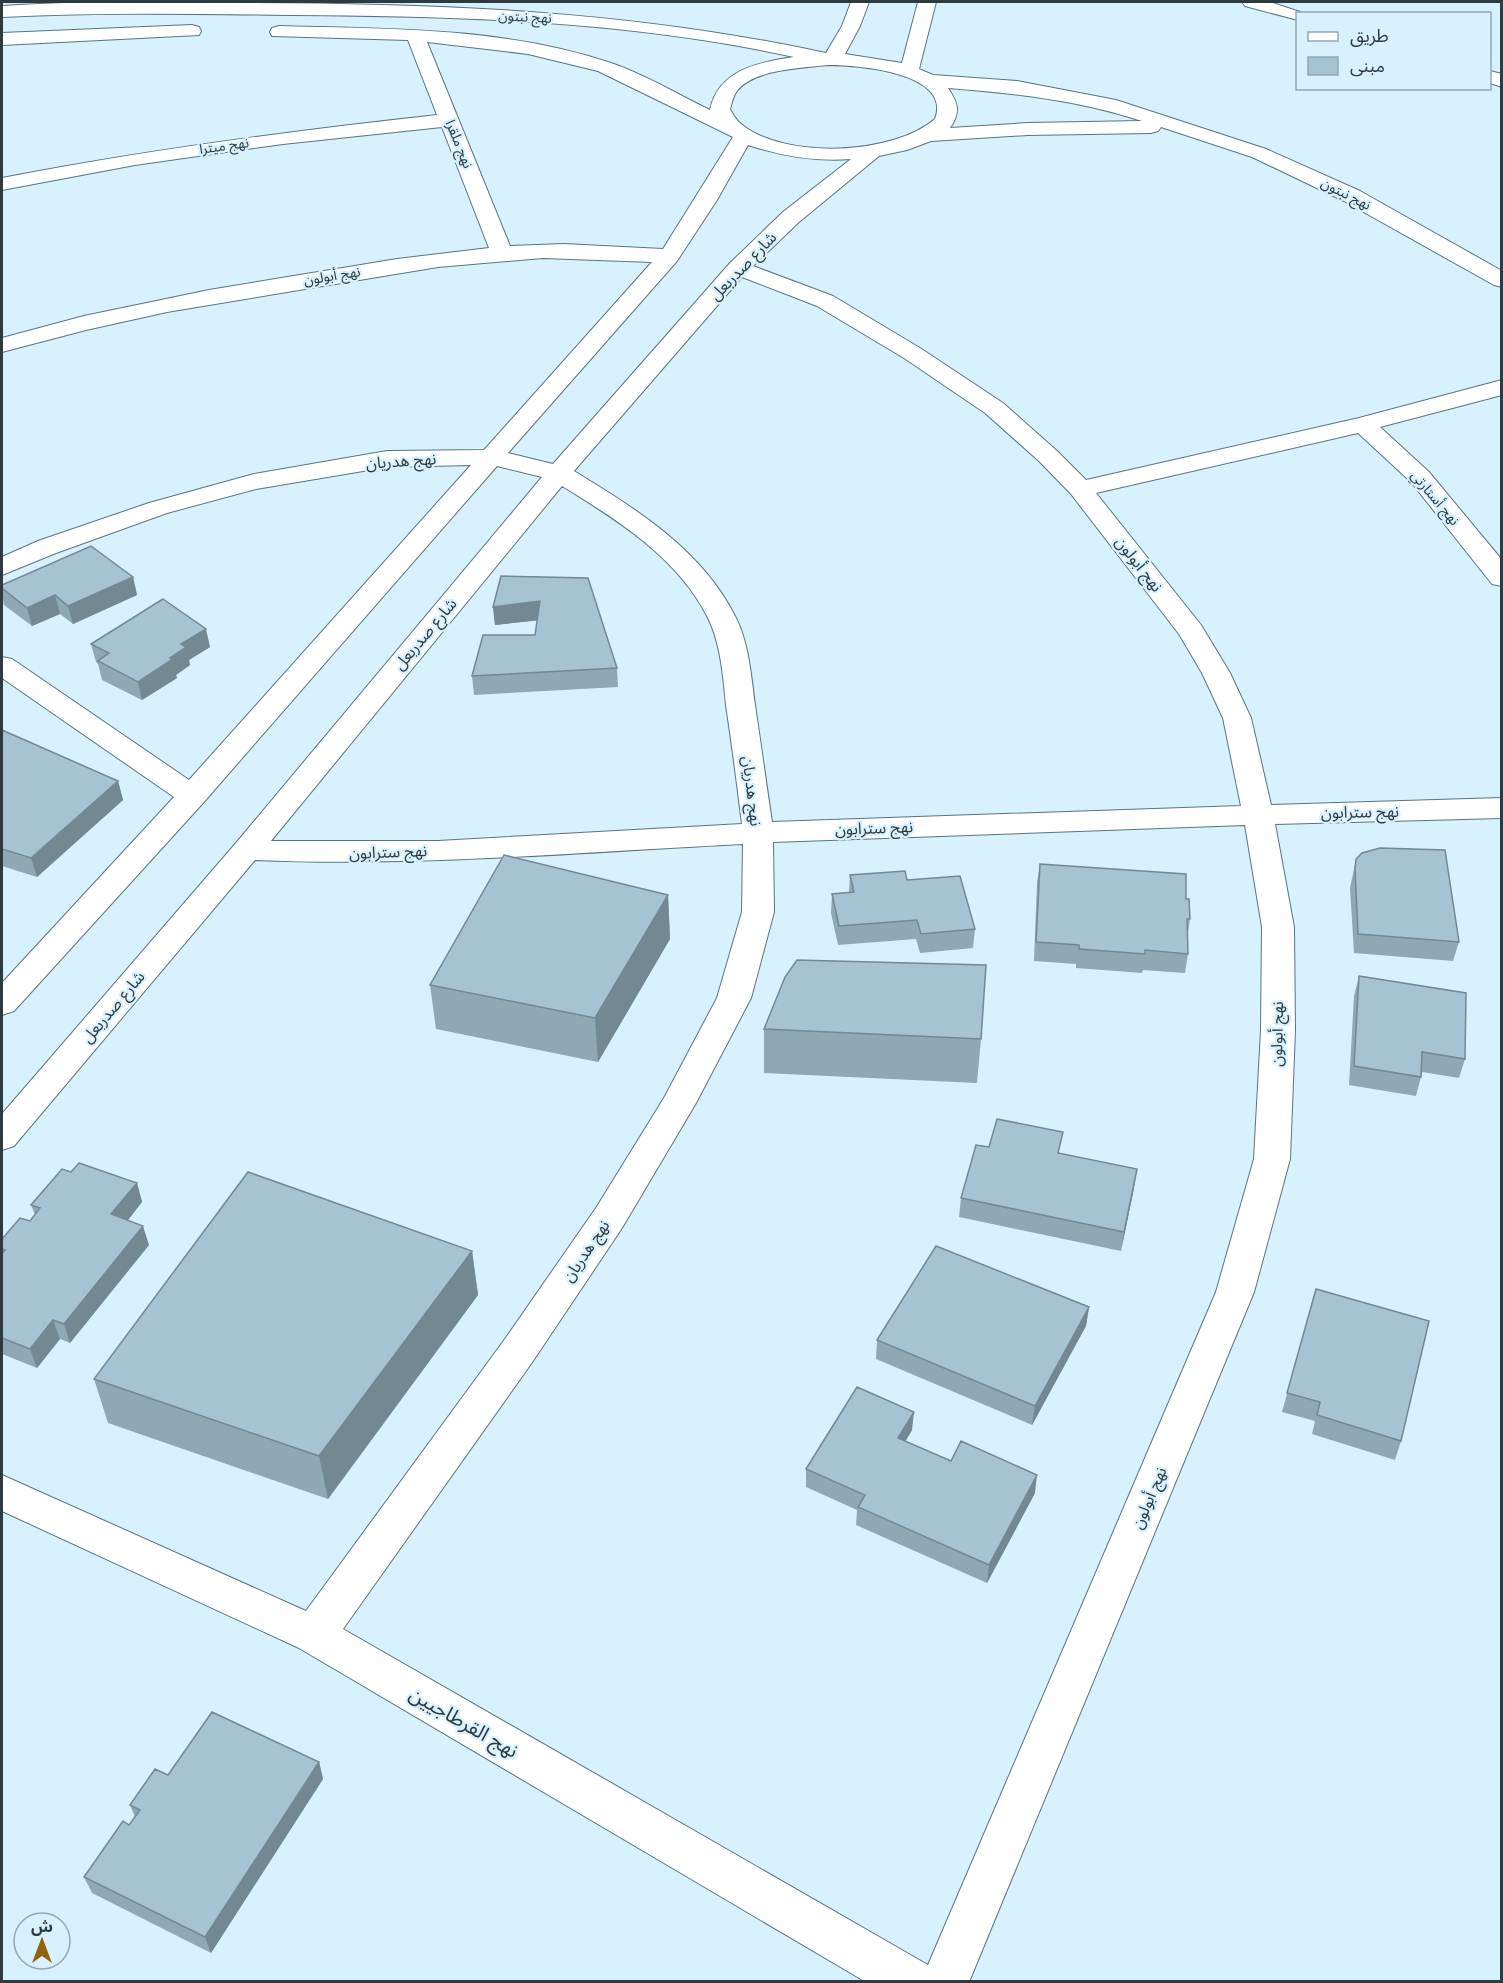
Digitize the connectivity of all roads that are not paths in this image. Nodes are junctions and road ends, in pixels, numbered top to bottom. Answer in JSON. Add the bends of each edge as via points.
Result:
{"nodes":[{"id":1,"x":860,"y":2,"type":"edge"},
{"id":2,"x":927,"y":2,"type":"edge"},
{"id":3,"x":1251,"y":2,"type":"edge"},
{"id":4,"x":2,"y":11,"type":"edge"},
{"id":5,"x":1296,"y":14,"type":"edge"},
{"id":6,"x":206,"y":32,"type":"dead end"},
{"id":7,"x":263,"y":32,"type":"dead end"},
{"id":8,"x":415,"y":35,"type":"junction"},
{"id":9,"x":2,"y":39,"type":"edge"},
{"id":10,"x":830,"y":59,"type":"junction"},
{"id":11,"x":909,"y":71,"type":"junction"},
{"id":12,"x":929,"y":81,"type":"junction"},
{"id":13,"x":449,"y":120,"type":"junction"},
{"id":14,"x":1181,"y":127,"type":"junction"},
{"id":15,"x":739,"y":132,"type":"junction"},
{"id":16,"x":928,"y":135,"type":"junction"},
{"id":17,"x":871,"y":153,"type":"junction"},
{"id":18,"x":2,"y":184,"type":"edge"},
{"id":19,"x":502,"y":253,"type":"junction"},
{"id":20,"x":669,"y":256,"type":"junction"},
{"id":21,"x":738,"y":268,"type":"junction"},
{"id":22,"x":1502,"y":280,"type":"edge"},
{"id":23,"x":7,"y":338,"type":"edge"},
{"id":24,"x":1502,"y":387,"type":"edge"},
{"id":25,"x":1363,"y":424,"type":"junction"},
{"id":26,"x":491,"y":457,"type":"junction"},
{"id":27,"x":559,"y":473,"type":"junction"},
{"id":28,"x":1080,"y":489,"type":"junction"},
{"id":29,"x":2,"y":567,"type":"edge"},
{"id":30,"x":1502,"y":578,"type":"edge"},
{"id":31,"x":2,"y":665,"type":"edge"},
{"id":32,"x":192,"y":796,"type":"junction"},
{"id":33,"x":1502,"y":808,"type":"edge"},
{"id":34,"x":1258,"y":814,"type":"junction"},
{"id":35,"x":758,"y":832,"type":"junction"},
{"id":36,"x":247,"y":850,"type":"junction"},
{"id":37,"x":2,"y":1004,"type":"edge"},
{"id":38,"x":2,"y":1137,"type":"edge"},
{"id":39,"x":2,"y":1491,"type":"edge"},
{"id":40,"x":314,"y":1635,"type":"junction"},
{"id":41,"x":912,"y":1982,"type":"edge"},
{"id":42,"x":945,"y":1982,"type":"edge"}],
"edges":[{"from":1,"to":10,"type":"street","via":[[851,26]]},
{"from":2,"to":11,"type":"street"},
{"from":3,"to":5,"type":"street"},
{"from":4,"to":10,"type":"street","name":"نهج نبتون","via":[[353,9],[532,17],[675,29]]},
{"from":6,"to":9,"type":"street"},
{"from":7,"to":8,"type":"street","name":"نهج نبتون"},
{"from":8,"to":13,"type":"street","name":"نهج ملقرا"},
{"from":8,"to":15,"type":"street","name":"نهج نبتون","via":[[528,48],[605,67]]},
{"from":10,"to":11,"type":"street","via":[[873,62]]},
{"from":10,"to":15,"type":"street","via":[[785,63],[749,74],[726,90],[720,109]]},
{"from":11,"to":12,"type":"street"},
{"from":12,"to":14,"type":"street","name":"نهج نبتون","via":[[1061,94],[1116,106]]},
{"from":12,"to":16,"type":"street","via":[[944,94],[949,108],[944,122]]},
{"from":13,"to":18,"type":"street","name":"نهج ميترا","via":[[135,159]]},
{"from":13,"to":19,"type":"street","name":"نهج ملقرا"},
{"from":14,"to":16,"type":"street","name":"نهج نبتون"},
{"from":14,"to":22,"type":"street","name":"نهج نبتون","via":[[1259,153],[1352,196]]},
{"from":15,"to":17,"type":"street","name":"نهج نبتون","via":[[801,152]]},
{"from":15,"to":20,"type":"street","via":[[706,200]]},
{"from":16,"to":17,"type":"street","name":"نهج نبتون"},
{"from":17,"to":21,"type":"street","name":"شارع صدربعل","via":[[791,217]]},
{"from":19,"to":20,"type":"street","name":"نهج أبولون"},
{"from":19,"to":23,"type":"street","name":"نهج أبولون","via":[[256,288]]},
{"from":20,"to":26,"type":"street"},
{"from":21,"to":27,"type":"street","name":"شارع صدربعل"},
{"from":21,"to":28,"type":"street","name":"نهج أبولون","via":[[825,301],[912,353],[994,408]]},
{"from":24,"to":25,"type":"street"},
{"from":25,"to":28,"type":"street"},
{"from":25,"to":30,"type":"street","name":"نهج أستارتي","via":[[1420,477]]},
{"from":26,"to":27,"type":"street","name":"نهج هدريان"},
{"from":26,"to":29,"type":"street","name":"نهج هدريان","via":[[387,459],[254,482],[158,508]]},
{"from":26,"to":32,"type":"street"},
{"from":27,"to":35,"type":"street","name":"نهج هدريان","via":[[626,514],[673,553],[703,587],[722,617],[734,655]]},
{"from":27,"to":36,"type":"street","name":"شارع صدربعل"},
{"from":28,"to":34,"type":"street","name":"نهج أبولون","via":[[1191,631],[1216,673],[1237,718]]},
{"from":31,"to":32,"type":"street"},
{"from":32,"to":37,"type":"street"},
{"from":33,"to":34,"type":"street","name":"نهج سترابون"},
{"from":34,"to":35,"type":"street","name":"نهج سترابون"},
{"from":34,"to":42,"type":"street","name":"نهج أبولون","via":[[1278,927],[1272,1159],[1235,1293]]},
{"from":35,"to":36,"type":"street","name":"نهج سترابون","via":[[392,853]]},
{"from":35,"to":40,"type":"street","name":"نهج هدريان","via":[[758,912],[734,998],[679,1103],[609,1218],[551,1303]]},
{"from":36,"to":38,"type":"street","name":"شارع صدربعل"},
{"from":39,"to":40,"type":"street","name":"نهج القرطاجيين"},
{"from":40,"to":41,"type":"street","name":"نهج القرطاجيين"}]}
